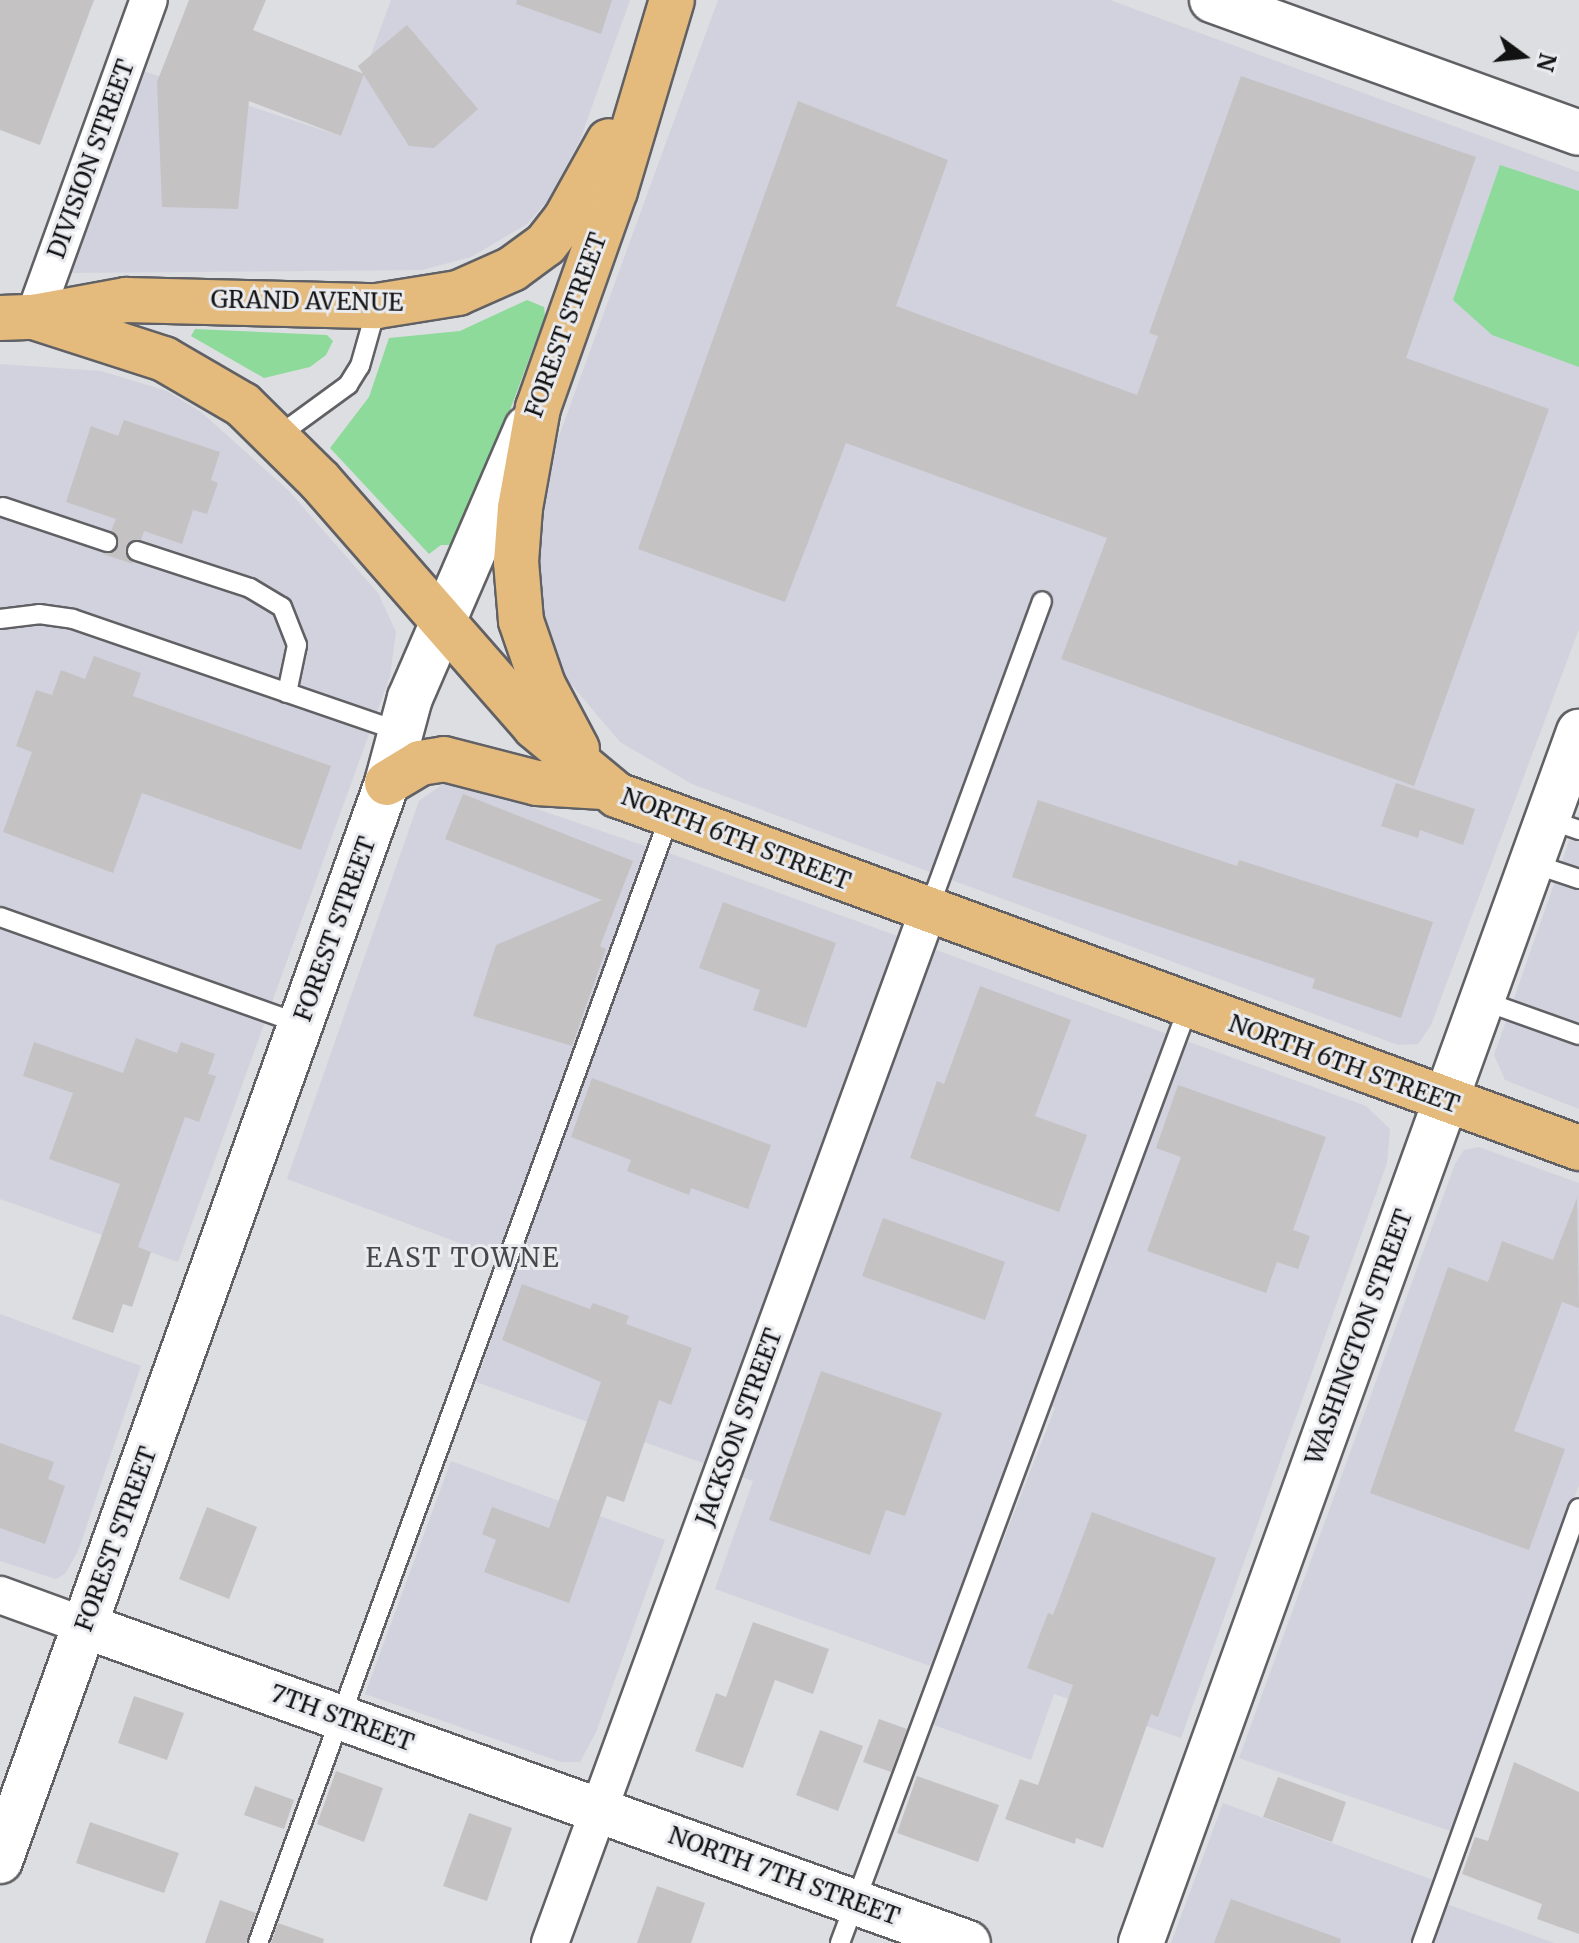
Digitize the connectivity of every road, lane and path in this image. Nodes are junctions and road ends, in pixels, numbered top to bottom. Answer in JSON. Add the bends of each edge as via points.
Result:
{"nodes":[{"id":1,"x":149,"y":0,"type":"edge"},
{"id":2,"x":1212,"y":0,"type":"edge"},
{"id":3,"x":668,"y":13,"type":"edge"},
{"id":4,"x":1579,"y":133,"type":"edge"},
{"id":5,"x":377,"y":306,"type":"junction"},
{"id":6,"x":17,"y":318,"type":"edge"},
{"id":7,"x":538,"y":408,"type":"junction"},
{"id":8,"x":278,"y":436,"type":"junction"},
{"id":9,"x":3,"y":507,"type":"dead end"},
{"id":10,"x":107,"y":542,"type":"dead end"},
{"id":11,"x":137,"y":551,"type":"dead end"},
{"id":12,"x":1042,"y":601,"type":"dead end"},
{"id":13,"x":0,"y":619,"type":"edge"},
{"id":14,"x":442,"y":623,"type":"junction"},
{"id":15,"x":287,"y":693,"type":"junction"},
{"id":16,"x":399,"y":731,"type":"junction"},
{"id":17,"x":1579,"y":732,"type":"edge"},
{"id":18,"x":387,"y":783,"type":"junction"},
{"id":19,"x":603,"y":787,"type":"junction"},
{"id":20,"x":669,"y":818,"type":"junction"},
{"id":21,"x":1563,"y":825,"type":"edge"},
{"id":22,"x":1531,"y":863,"type":"junction"},
{"id":23,"x":1579,"y":879,"type":"edge"},
{"id":24,"x":928,"y":911,"type":"junction"},
{"id":25,"x":0,"y":917,"type":"edge"},
{"id":26,"x":1481,"y":1000,"type":"junction"},
{"id":27,"x":1188,"y":1008,"type":"junction"},
{"id":28,"x":301,"y":1024,"type":"junction"},
{"id":29,"x":1579,"y":1035,"type":"edge"},
{"id":30,"x":1444,"y":1100,"type":"junction"},
{"id":31,"x":1579,"y":1148,"type":"edge"},
{"id":32,"x":1579,"y":1508,"type":"edge"},
{"id":33,"x":0,"y":1595,"type":"edge"},
{"id":34,"x":85,"y":1626,"type":"junction"},
{"id":35,"x":340,"y":1718,"type":"junction"},
{"id":36,"x":599,"y":1809,"type":"junction"},
{"id":37,"x":0,"y":1861,"type":"edge"},
{"id":38,"x":855,"y":1902,"type":"junction"},
{"id":39,"x":258,"y":1943,"type":"edge"},
{"id":40,"x":550,"y":1943,"type":"edge"},
{"id":41,"x":840,"y":1943,"type":"edge"},
{"id":42,"x":968,"y":1943,"type":"edge"},
{"id":43,"x":1141,"y":1943,"type":"edge"},
{"id":44,"x":1422,"y":1943,"type":"edge"}],
"edges":[{"from":1,"to":6,"type":"street","name":"DIVISION STREET"},
{"from":2,"to":4,"type":"street"},
{"from":3,"to":5,"type":"main road","name":"GRAND AVENUE","via":[[591,176],[546,244],[523,263],[474,288]]},
{"from":3,"to":7,"type":"main road","name":"FOREST STREET","via":[[615,191]]},
{"from":5,"to":6,"type":"main road","name":"GRAND AVENUE","via":[[126,300]]},
{"from":5,"to":8,"type":"lane","via":[[365,351],[348,385]]},
{"from":6,"to":8,"type":"main road","name":"NORTH 6TH STREET","via":[[113,339],[184,368],[225,391]]},
{"from":7,"to":14,"type":"street","name":"FOREST STREET"},
{"from":7,"to":19,"type":"main road","via":[[520,508],[519,606],[543,685]]},
{"from":8,"to":14,"type":"main road","name":"NORTH 6TH STREET"},
{"from":9,"to":10,"type":"lane"},
{"from":11,"to":15,"type":"lane","via":[[250,588],[282,607],[297,645]]},
{"from":12,"to":24,"type":"lane"},
{"from":13,"to":15,"type":"lane","via":[[59,616]]},
{"from":14,"to":16,"type":"street","name":"FOREST STREET"},
{"from":14,"to":19,"type":"main road","name":"NORTH 6TH STREET","via":[[535,727]]},
{"from":15,"to":16,"type":"lane"},
{"from":16,"to":18,"type":"street","name":"FOREST STREET"},
{"from":17,"to":21,"type":"street","name":"WASHINGTON STREET"},
{"from":18,"to":19,"type":"main road","via":[[420,763],[444,759],[537,783]]},
{"from":18,"to":28,"type":"street","name":"FOREST STREET"},
{"from":19,"to":20,"type":"main road","name":"NORTH 6TH STREET"},
{"from":20,"to":24,"type":"main road","name":"NORTH 6TH STREET"},
{"from":20,"to":35,"type":"lane"},
{"from":21,"to":22,"type":"street","name":"WASHINGTON STREET"},
{"from":22,"to":23,"type":"lane"},
{"from":22,"to":26,"type":"street","name":"WASHINGTON STREET"},
{"from":24,"to":27,"type":"main road","name":"NORTH 6TH STREET"},
{"from":24,"to":36,"type":"street","name":"JACKSON STREET"},
{"from":25,"to":28,"type":"lane"},
{"from":26,"to":29,"type":"lane"},
{"from":26,"to":30,"type":"street","name":"WASHINGTON STREET"},
{"from":27,"to":30,"type":"main road","name":"NORTH 6TH STREET"},
{"from":27,"to":38,"type":"lane"},
{"from":28,"to":34,"type":"street","name":"FOREST STREET"},
{"from":30,"to":31,"type":"main road","name":"NORTH 6TH STREET"},
{"from":30,"to":43,"type":"street","name":"WASHINGTON STREET"},
{"from":32,"to":44,"type":"lane"},
{"from":33,"to":34,"type":"street"},
{"from":34,"to":35,"type":"street","name":"7TH STREET"},
{"from":34,"to":37,"type":"street","name":"FOREST STREET"},
{"from":35,"to":36,"type":"street","name":"7TH STREET"},
{"from":35,"to":39,"type":"lane"},
{"from":36,"to":38,"type":"street","name":"NORTH 7TH STREET"},
{"from":36,"to":40,"type":"street","name":"JACKSON STREET"},
{"from":38,"to":41,"type":"lane"},
{"from":38,"to":42,"type":"street","name":"NORTH 7TH STREET"}]}
